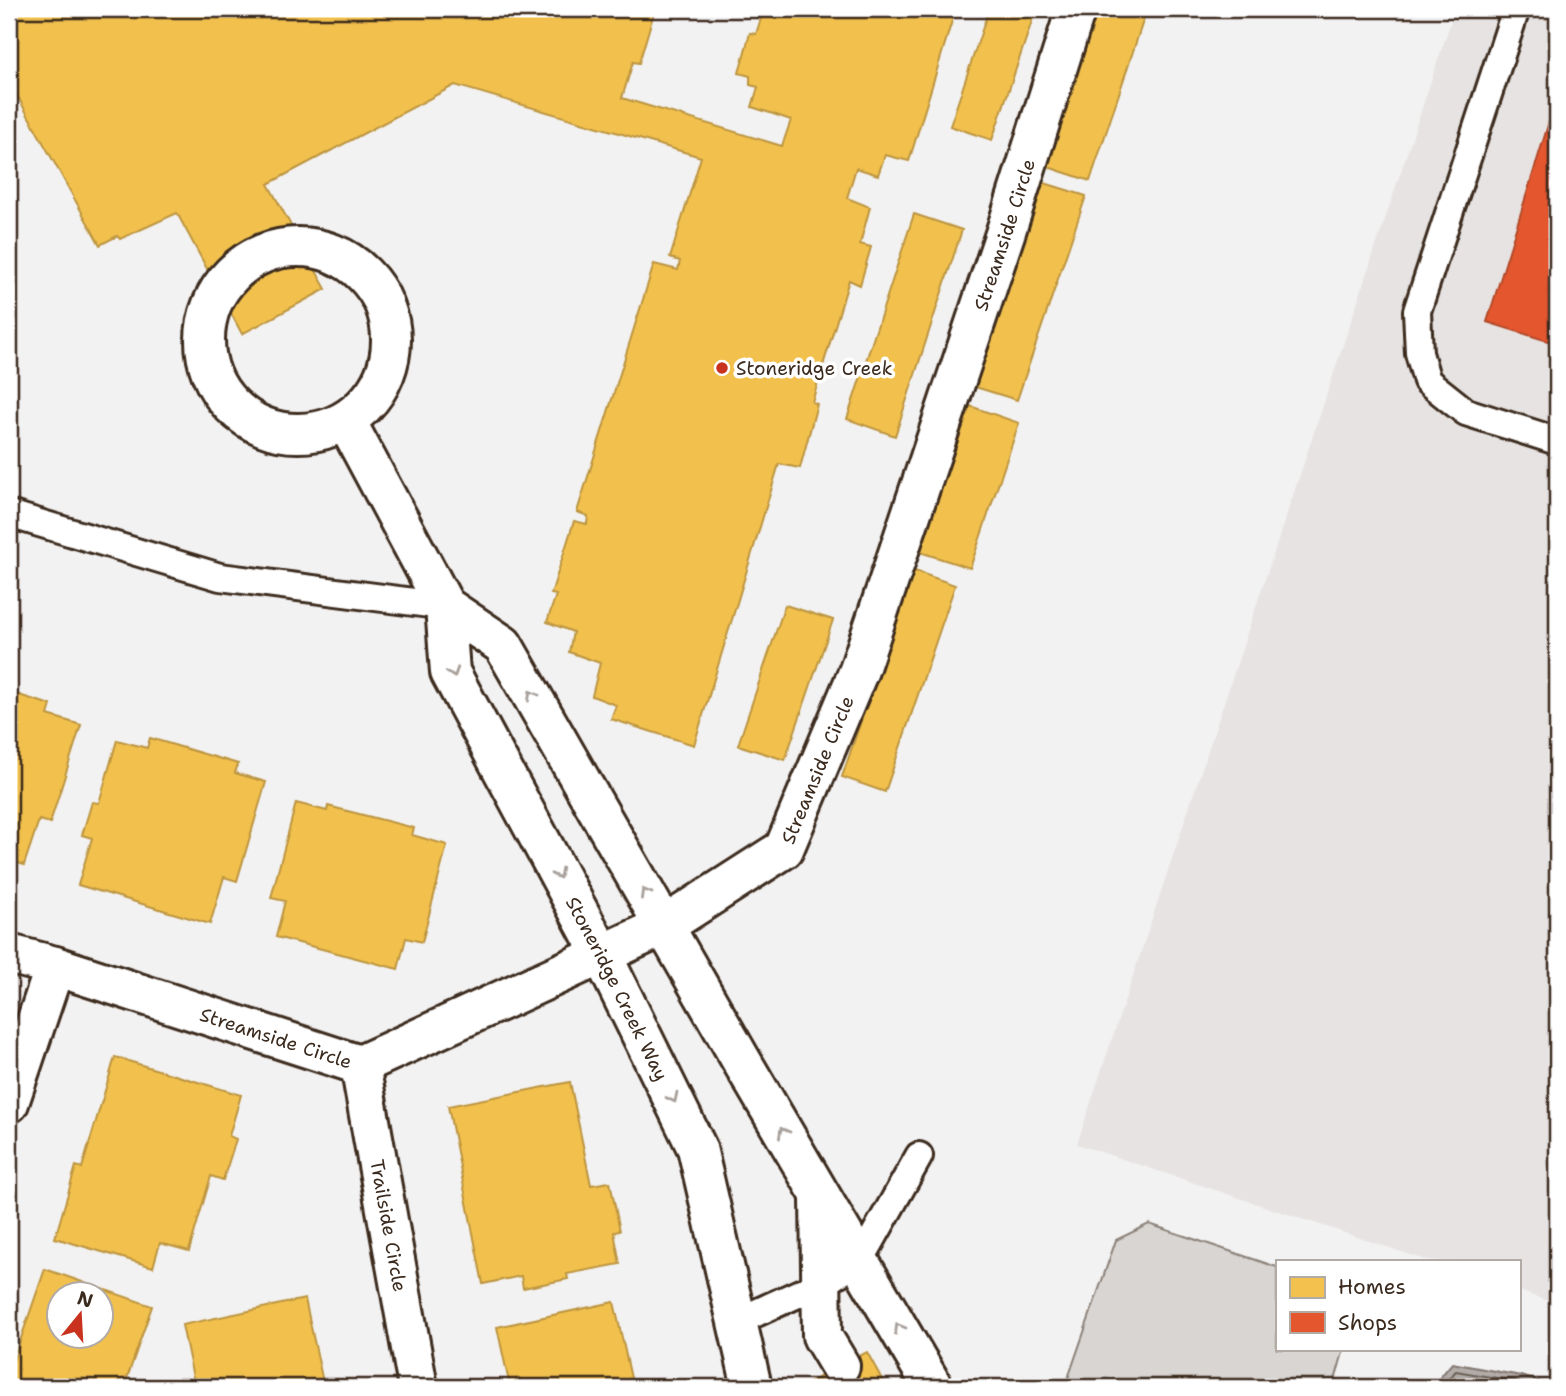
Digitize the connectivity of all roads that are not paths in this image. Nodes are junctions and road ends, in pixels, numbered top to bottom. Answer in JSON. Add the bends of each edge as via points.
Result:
{"nodes":[{"id":1,"x":1076,"y":9,"type":"edge"},
{"id":2,"x":1516,"y":9,"type":"edge"},
{"id":3,"x":346,"y":421,"type":"junction"},
{"id":4,"x":1557,"y":440,"type":"edge"},
{"id":5,"x":9,"y":514,"type":"edge"},
{"id":6,"x":444,"y":606,"type":"junction"},
{"id":7,"x":664,"y":926,"type":"junction"},
{"id":8,"x":9,"y":954,"type":"edge"},
{"id":9,"x":601,"y":955,"type":"junction"},
{"id":10,"x":55,"y":966,"type":"junction"},
{"id":11,"x":360,"y":1065,"type":"junction"},
{"id":12,"x":9,"y":1103,"type":"edge"},
{"id":13,"x":919,"y":1156,"type":"dead end"},
{"id":14,"x":820,"y":1194,"type":"junction"},
{"id":15,"x":860,"y":1261,"type":"junction"},
{"id":16,"x":822,"y":1283,"type":"junction"},
{"id":17,"x":736,"y":1322,"type":"junction"},
{"id":18,"x":839,"y":1366,"type":"dead end"},
{"id":19,"x":418,"y":1387,"type":"edge"},
{"id":20,"x":752,"y":1387,"type":"edge"},
{"id":21,"x":933,"y":1387,"type":"edge"}],
"edges":[{"from":1,"to":7,"type":"street","name":"Streamside Circle","via":[[859,670],[784,849]]},
{"from":2,"to":4,"type":"lane","via":[[1417,311],[1419,353],[1427,381],[1466,412]]},
{"from":3,"to":3,"type":"street","via":[[371,400],[387,372],[392,340],[386,308],[370,281],[346,260],[316,248],[284,247],[253,258],[229,276],[212,300],[205,329],[205,359],[216,386],[235,410],[260,426],[289,434],[319,431]]},
{"from":3,"to":6,"type":"street","name":"Stoneridge Creek Way"},
{"from":5,"to":6,"type":"lane","via":[[220,577]]},
{"from":7,"to":6,"type":"street","name":"Stoneridge Creek Way","one_way":true,"via":[[503,646]]},
{"from":6,"to":9,"type":"street","name":"Stoneridge Creek Way","one_way":true,"via":[[450,672]]},
{"from":7,"to":9,"type":"street","name":"Streamside Circle"},
{"from":14,"to":7,"type":"street","name":"Stoneridge Creek Way","one_way":true},
{"from":8,"to":10,"type":"street","name":"Streamside Circle"},
{"from":9,"to":11,"type":"street","name":"Streamside Circle"},
{"from":9,"to":17,"type":"street","name":"Stoneridge Creek Way","one_way":true,"via":[[697,1148]]},
{"from":10,"to":11,"type":"street","name":"Streamside Circle"},
{"from":10,"to":12,"type":"street"},
{"from":11,"to":19,"type":"street","name":"Trailside Circle"},
{"from":13,"to":15,"type":"lane"},
{"from":14,"to":15,"type":"street","name":"Stoneridge Creek Way"},
{"from":14,"to":16,"type":"street","name":"Stoneridge Creek Way"},
{"from":15,"to":16,"type":"lane"},
{"from":21,"to":15,"type":"street","name":"Stoneridge Creek Way","one_way":true},
{"from":16,"to":17,"type":"lane"},
{"from":16,"to":18,"type":"street","name":"Stoneridge Creek Way","via":[[822,1336]]},
{"from":17,"to":20,"type":"street","name":"Stoneridge Creek Way"}]}
